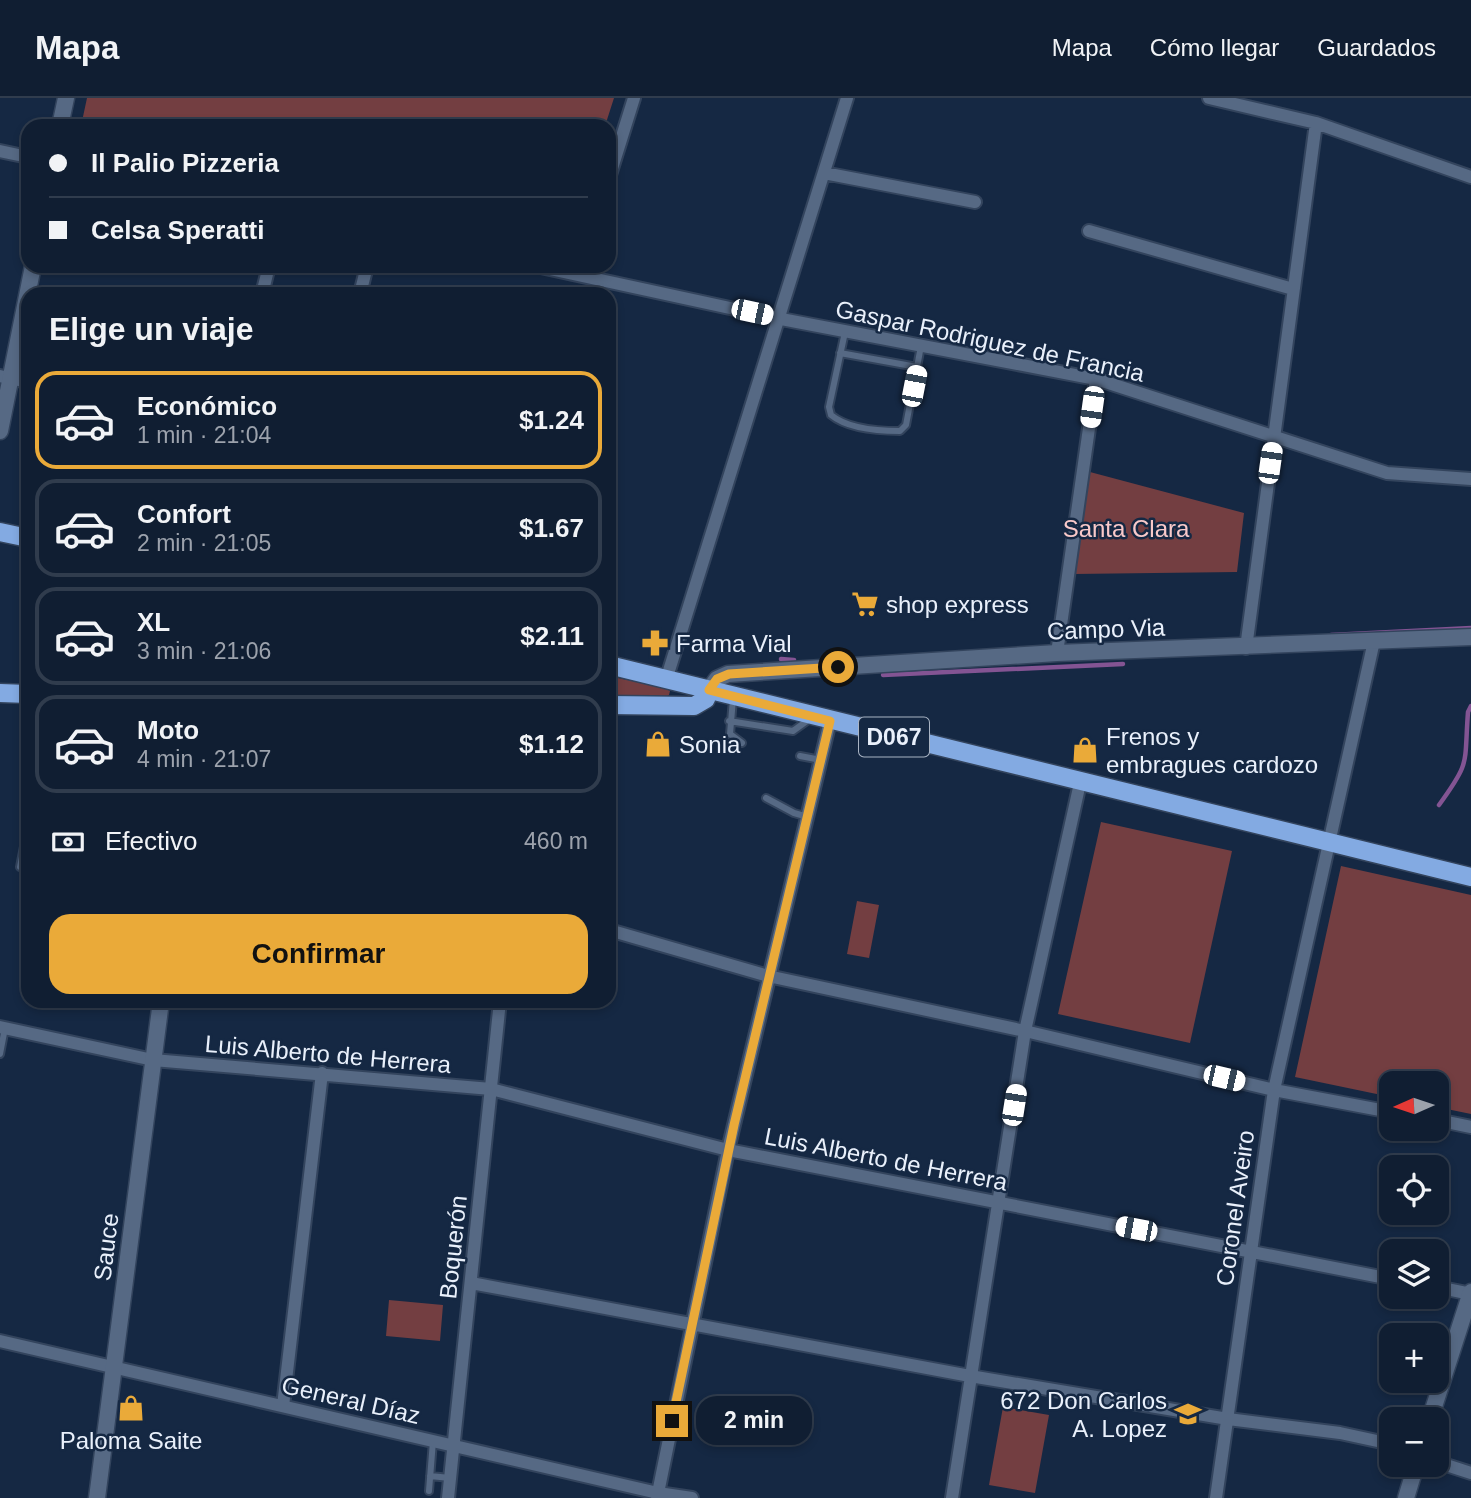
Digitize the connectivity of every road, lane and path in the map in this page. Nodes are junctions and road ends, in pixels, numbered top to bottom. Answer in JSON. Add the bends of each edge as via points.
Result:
{"nodes":[{"id":1,"x":66,"y":98,"type":"edge"},
{"id":2,"x":634,"y":98,"type":"edge"},
{"id":3,"x":847,"y":98,"type":"edge"},
{"id":4,"x":1209,"y":98,"type":"edge"},
{"id":5,"x":62,"y":119,"type":"edge"},
{"id":6,"x":1316,"y":123,"type":"junction"},
{"id":7,"x":0,"y":151,"type":"edge"},
{"id":8,"x":21,"y":156,"type":"edge"},
{"id":9,"x":616,"y":156,"type":"edge"},
{"id":10,"x":824,"y":173,"type":"junction"},
{"id":11,"x":1471,"y":177,"type":"edge"},
{"id":12,"x":975,"y":202,"type":"dead end"},
{"id":13,"x":1089,"y":231,"type":"dead end"},
{"id":14,"x":589,"y":273,"type":"edge"},
{"id":15,"x":1293,"y":289,"type":"junction"},
{"id":16,"x":21,"y":314,"type":"edge"},
{"id":17,"x":776,"y":318,"type":"junction"},
{"id":18,"x":845,"y":331,"type":"junction"},
{"id":19,"x":921,"y":346,"type":"junction"},
{"id":20,"x":840,"y":353,"type":"junction"},
{"id":21,"x":917,"y":367,"type":"junction"},
{"id":22,"x":5,"y":378,"type":"edge"},
{"id":23,"x":1096,"y":379,"type":"junction"},
{"id":24,"x":0,"y":431,"type":"edge"},
{"id":25,"x":1274,"y":435,"type":"junction"},
{"id":26,"x":1471,"y":478,"type":"edge"},
{"id":27,"x":0,"y":532,"type":"edge"},
{"id":28,"x":21,"y":536,"type":"edge"},
{"id":29,"x":1471,"y":637,"type":"edge"},
{"id":30,"x":1374,"y":641,"type":"junction"},
{"id":31,"x":1246,"y":648,"type":"junction"},
{"id":32,"x":1057,"y":653,"type":"junction"},
{"id":33,"x":616,"y":666,"type":"edge"},
{"id":34,"x":667,"y":677,"type":"junction"},
{"id":35,"x":709,"y":690,"type":"junction"},
{"id":36,"x":0,"y":692,"type":"edge"},
{"id":37,"x":21,"y":694,"type":"edge"},
{"id":38,"x":733,"y":696,"type":"junction"},
{"id":39,"x":616,"y":705,"type":"edge"},
{"id":40,"x":821,"y":719,"type":"junction"},
{"id":41,"x":729,"y":721,"type":"junction"},
{"id":42,"x":742,"y":743,"type":"dead end"},
{"id":43,"x":800,"y":756,"type":"dead end"},
{"id":44,"x":821,"y":760,"type":"junction"},
{"id":45,"x":1080,"y":783,"type":"junction"},
{"id":46,"x":766,"y":798,"type":"dead end"},
{"id":47,"x":808,"y":817,"type":"junction"},
{"id":48,"x":1329,"y":844,"type":"junction"},
{"id":49,"x":21,"y":862,"type":"edge"},
{"id":50,"x":20,"y":867,"type":"dead end"},
{"id":51,"x":1471,"y":877,"type":"edge"},
{"id":52,"x":616,"y":932,"type":"edge"},
{"id":53,"x":768,"y":976,"type":"junction"},
{"id":54,"x":160,"y":1008,"type":"edge"},
{"id":55,"x":499,"y":1008,"type":"edge"},
{"id":56,"x":2,"y":1027,"type":"edge"},
{"id":57,"x":1026,"y":1031,"type":"junction"},
{"id":58,"x":0,"y":1054,"type":"edge"},
{"id":59,"x":153,"y":1060,"type":"junction"},
{"id":60,"x":322,"y":1073,"type":"junction"},
{"id":61,"x":491,"y":1089,"type":"junction"},
{"id":62,"x":1274,"y":1090,"type":"junction"},
{"id":63,"x":1379,"y":1110,"type":"edge"},
{"id":64,"x":1449,"y":1122,"type":"edge"},
{"id":65,"x":1471,"y":1127,"type":"edge"},
{"id":66,"x":728,"y":1150,"type":"junction"},
{"id":67,"x":1000,"y":1202,"type":"junction"},
{"id":68,"x":1250,"y":1251,"type":"junction"},
{"id":69,"x":1379,"y":1277,"type":"edge"},
{"id":70,"x":471,"y":1283,"type":"junction"},
{"id":71,"x":1449,"y":1289,"type":"edge"},
{"id":72,"x":1471,"y":1293,"type":"edge"},
{"id":73,"x":691,"y":1325,"type":"junction"},
{"id":74,"x":0,"y":1341,"type":"edge"},
{"id":75,"x":114,"y":1367,"type":"junction"},
{"id":76,"x":971,"y":1376,"type":"junction"},
{"id":77,"x":284,"y":1406,"type":"junction"},
{"id":78,"x":1434,"y":1407,"type":"edge"},
{"id":79,"x":1228,"y":1419,"type":"junction"},
{"id":80,"x":433,"y":1441,"type":"junction"},
{"id":81,"x":1379,"y":1441,"type":"edge"},
{"id":82,"x":454,"y":1446,"type":"junction"},
{"id":83,"x":1449,"y":1466,"type":"edge"},
{"id":84,"x":1471,"y":1473,"type":"edge"},
{"id":85,"x":430,"y":1476,"type":"junction"},
{"id":86,"x":1412,"y":1477,"type":"edge"},
{"id":87,"x":450,"y":1478,"type":"junction"},
{"id":88,"x":429,"y":1491,"type":"dead end"},
{"id":89,"x":657,"y":1495,"type":"edge"},
{"id":90,"x":97,"y":1498,"type":"edge"},
{"id":91,"x":448,"y":1498,"type":"edge"},
{"id":92,"x":692,"y":1498,"type":"edge"},
{"id":93,"x":951,"y":1498,"type":"edge"},
{"id":94,"x":1216,"y":1498,"type":"edge"},
{"id":95,"x":1406,"y":1498,"type":"edge"}],
"edges":[{"from":1,"to":5,"type":"street"},
{"from":2,"to":9,"type":"street"},
{"from":3,"to":10,"type":"street"},
{"from":4,"to":6,"type":"street"},
{"from":6,"to":11,"type":"street"},
{"from":6,"to":15,"type":"street"},
{"from":7,"to":8,"type":"street"},
{"from":10,"to":12,"type":"street"},
{"from":10,"to":17,"type":"street"},
{"from":13,"to":15,"type":"street"},
{"from":14,"to":17,"type":"street","name":"Gaspar Rodriguez de Francia"},
{"from":15,"to":25,"type":"street"},
{"from":16,"to":22,"type":"street"},
{"from":17,"to":18,"type":"street","name":"Gaspar Rodriguez de Francia"},
{"from":17,"to":34,"type":"street"},
{"from":18,"to":19,"type":"street","name":"Gaspar Rodriguez de Francia"},
{"from":18,"to":20,"type":"lane"},
{"from":19,"to":21,"type":"lane"},
{"from":19,"to":23,"type":"street","name":"Gaspar Rodriguez de Francia"},
{"from":20,"to":21,"type":"lane"},
{"from":20,"to":21,"type":"lane","via":[[831,415],[886,431],[900,431],[906,425]]},
{"from":22,"to":24,"type":"street"},
{"from":23,"to":25,"type":"street","name":"Gaspar Rodriguez de Francia"},
{"from":23,"to":32,"type":"street"},
{"from":25,"to":26,"type":"street","name":"Gaspar Rodriguez de Francia","via":[[1387,473]]},
{"from":25,"to":31,"type":"street"},
{"from":27,"to":28,"type":"main road"},
{"from":29,"to":30,"type":"street","name":"Campo Via"},
{"from":30,"to":31,"type":"street","name":"Campo Via"},
{"from":30,"to":48,"type":"street","name":"Coronel Aveiro"},
{"from":31,"to":32,"type":"street","name":"Campo Via"},
{"from":32,"to":35,"type":"street","name":"Campo Via","via":[[729,674],[717,679]]},
{"from":33,"to":34,"type":"main road","number":"D067"},
{"from":34,"to":35,"type":"main road","number":"D067"},
{"from":35,"to":38,"type":"main road","number":"D067"},
{"from":35,"to":39,"type":"main road","via":[[706,699],[694,706]]},
{"from":36,"to":37,"type":"main road"},
{"from":38,"to":40,"type":"main road","number":"D067"},
{"from":38,"to":41,"type":"lane"},
{"from":40,"to":41,"type":"lane","via":[[793,731]]},
{"from":40,"to":44,"type":"street"},
{"from":40,"to":45,"type":"main road","number":"D067"},
{"from":41,"to":42,"type":"lane","via":[[730,734]]},
{"from":43,"to":44,"type":"lane"},
{"from":44,"to":47,"type":"street"},
{"from":45,"to":48,"type":"main road","number":"D067"},
{"from":45,"to":57,"type":"street"},
{"from":46,"to":47,"type":"lane"},
{"from":47,"to":53,"type":"street"},
{"from":48,"to":51,"type":"main road","number":"D067"},
{"from":48,"to":62,"type":"street","name":"Coronel Aveiro"},
{"from":49,"to":50,"type":"lane"},
{"from":52,"to":53,"type":"street"},
{"from":53,"to":57,"type":"street"},
{"from":53,"to":66,"type":"street"},
{"from":54,"to":59,"type":"street","name":"Sauce"},
{"from":55,"to":61,"type":"street","name":"Boquerón"},
{"from":56,"to":58,"type":"lane"},
{"from":56,"to":59,"type":"street","name":"Luis Alberto de Herrera"},
{"from":57,"to":62,"type":"street"},
{"from":57,"to":67,"type":"street"},
{"from":59,"to":60,"type":"street","name":"Luis Alberto de Herrera"},
{"from":59,"to":75,"type":"street","name":"Sauce"},
{"from":60,"to":61,"type":"street","name":"Luis Alberto de Herrera"},
{"from":60,"to":77,"type":"street"},
{"from":61,"to":66,"type":"street","name":"Luis Alberto de Herrera"},
{"from":61,"to":70,"type":"street","name":"Boquerón"},
{"from":62,"to":63,"type":"street"},
{"from":62,"to":68,"type":"street","name":"Coronel Aveiro"},
{"from":64,"to":65,"type":"street"},
{"from":66,"to":67,"type":"street","name":"Luis Alberto de Herrera"},
{"from":66,"to":73,"type":"street"},
{"from":67,"to":68,"type":"street","name":"Luis Alberto de Herrera"},
{"from":67,"to":76,"type":"street"},
{"from":68,"to":69,"type":"street","name":"Luis Alberto de Herrera"},
{"from":68,"to":79,"type":"street","name":"Coronel Aveiro"},
{"from":70,"to":73,"type":"street"},
{"from":70,"to":82,"type":"street","name":"Boquerón"},
{"from":71,"to":72,"type":"street"},
{"from":72,"to":78,"type":"street"},
{"from":73,"to":76,"type":"street"},
{"from":73,"to":89,"type":"street"},
{"from":74,"to":75,"type":"street","name":"General Díaz"},
{"from":75,"to":77,"type":"street","name":"General Díaz"},
{"from":75,"to":90,"type":"street","name":"Sauce"},
{"from":76,"to":79,"type":"street"},
{"from":76,"to":93,"type":"street"},
{"from":77,"to":80,"type":"street","name":"General Díaz"},
{"from":79,"to":81,"type":"street"},
{"from":79,"to":94,"type":"street","name":"Coronel Aveiro"},
{"from":80,"to":82,"type":"street","name":"General Díaz"},
{"from":80,"to":85,"type":"lane"},
{"from":82,"to":87,"type":"street","name":"Boquerón"},
{"from":82,"to":89,"type":"street","name":"General Díaz"},
{"from":83,"to":84,"type":"street"},
{"from":85,"to":87,"type":"lane"},
{"from":85,"to":88,"type":"lane"},
{"from":86,"to":95,"type":"street"},
{"from":87,"to":91,"type":"street","name":"Boquerón"},
{"from":89,"to":92,"type":"street","name":"General Díaz"}]}
